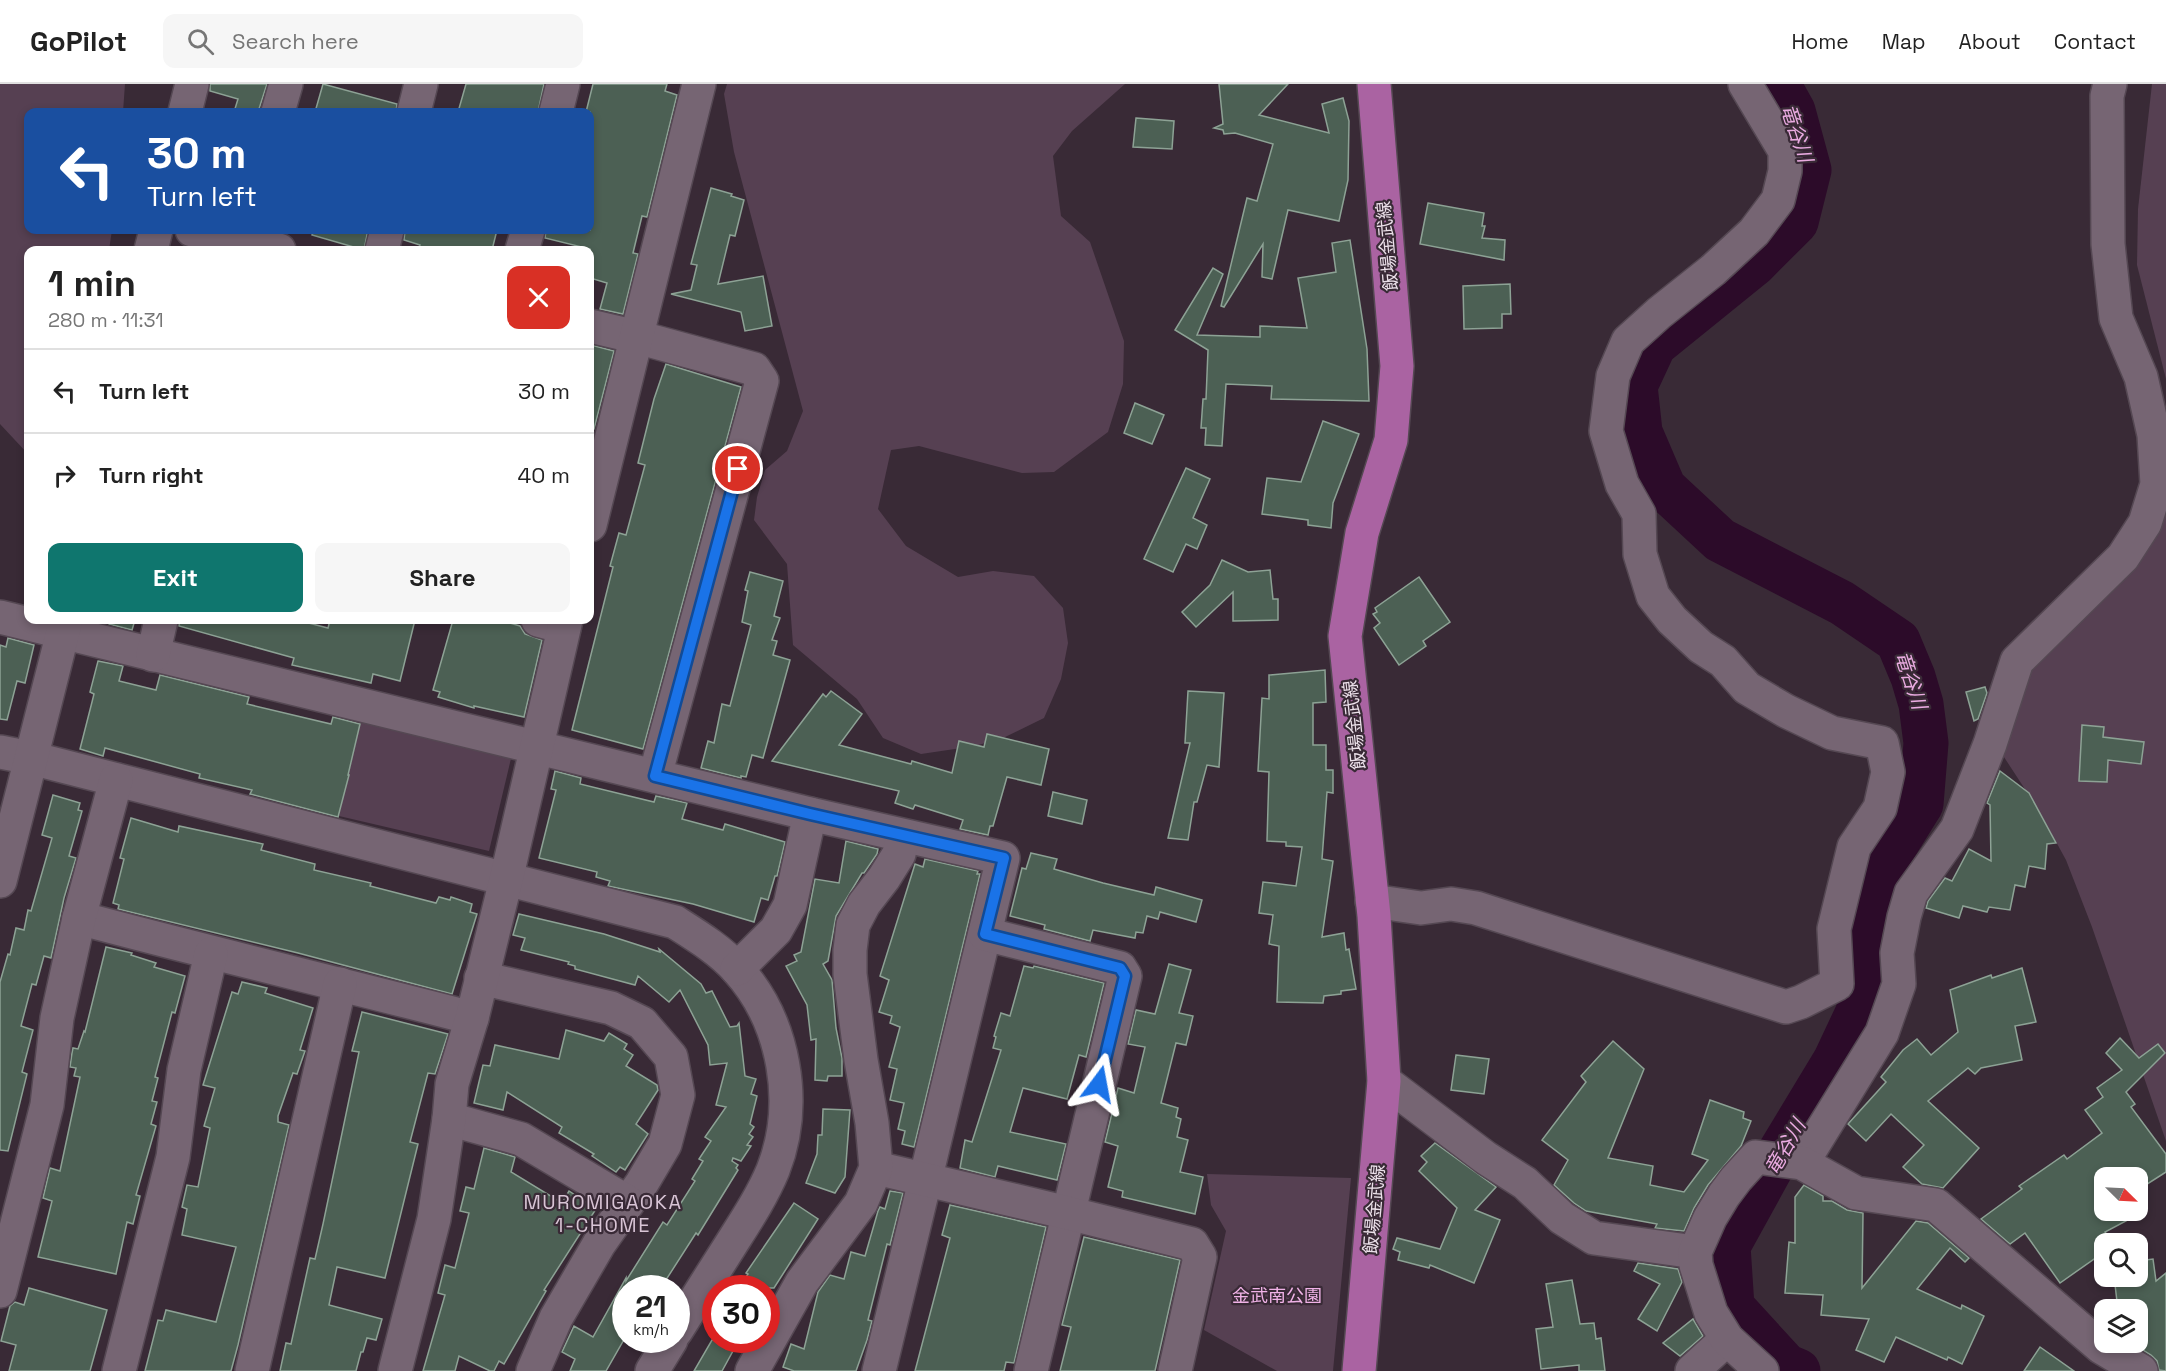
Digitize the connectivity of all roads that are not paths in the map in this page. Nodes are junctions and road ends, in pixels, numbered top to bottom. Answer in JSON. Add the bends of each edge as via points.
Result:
{"nodes":[{"id":1,"x":192,"y":84,"type":"edge"},
{"id":2,"x":285,"y":84,"type":"edge"},
{"id":3,"x":421,"y":84,"type":"edge"},
{"id":4,"x":563,"y":84,"type":"edge"},
{"id":5,"x":699,"y":84,"type":"edge"},
{"id":6,"x":1374,"y":84,"type":"edge"},
{"id":7,"x":1745,"y":84,"type":"edge"},
{"id":8,"x":2110,"y":84,"type":"edge"},
{"id":9,"x":186,"y":108,"type":"edge"},
{"id":10,"x":280,"y":108,"type":"edge"},
{"id":11,"x":415,"y":108,"type":"edge"},
{"id":12,"x":557,"y":108,"type":"edge"},
{"id":13,"x":212,"y":234,"type":"edge"},
{"id":14,"x":247,"y":241,"type":"edge"},
{"id":15,"x":265,"y":246,"type":"edge"},
{"id":16,"x":594,"y":327,"type":"edge"},
{"id":17,"x":637,"y":337,"type":"junction"},
{"id":18,"x":594,"y":509,"type":"edge"},
{"id":19,"x":0,"y":617,"type":"edge"},
{"id":20,"x":24,"y":620,"type":"edge"},
{"id":21,"x":160,"y":624,"type":"edge"},
{"id":22,"x":556,"y":624,"type":"edge"},
{"id":23,"x":65,"y":626,"type":"edge"},
{"id":24,"x":153,"y":655,"type":"junction"},
{"id":25,"x":537,"y":748,"type":"junction"},
{"id":26,"x":16,"y":755,"type":"edge"},
{"id":27,"x":655,"y":776,"type":"junction"},
{"id":28,"x":116,"y":780,"type":"junction"},
{"id":29,"x":810,"y":814,"type":"junction"},
{"id":30,"x":903,"y":836,"type":"junction"},
{"id":31,"x":506,"y":880,"type":"junction"},
{"id":32,"x":0,"y":881,"type":"edge"},
{"id":33,"x":1372,"y":901,"type":"junction"},
{"id":34,"x":79,"y":918,"type":"junction"},
{"id":35,"x":985,"y":934,"type":"junction"},
{"id":36,"x":211,"y":954,"type":"junction"},
{"id":37,"x":737,"y":969,"type":"junction"},
{"id":38,"x":482,"y":978,"type":"junction"},
{"id":39,"x":340,"y":984,"type":"junction"},
{"id":40,"x":471,"y":1018,"type":"junction"},
{"id":41,"x":1384,"y":1081,"type":"junction"},
{"id":42,"x":449,"y":1119,"type":"junction"},
{"id":43,"x":1802,"y":1163,"type":"junction"},
{"id":44,"x":876,"y":1168,"type":"junction"},
{"id":45,"x":926,"y":1180,"type":"junction"},
{"id":46,"x":12,"y":1196,"type":"edge"},
{"id":47,"x":627,"y":1202,"type":"junction"},
{"id":48,"x":1068,"y":1213,"type":"junction"},
{"id":49,"x":1695,"y":1252,"type":"junction"},
{"id":50,"x":0,"y":1291,"type":"edge"},
{"id":51,"x":690,"y":1309,"type":"edge"},
{"id":52,"x":1727,"y":1339,"type":"junction"},
{"id":53,"x":663,"y":1353,"type":"edge"},
{"id":54,"x":119,"y":1371,"type":"edge"},
{"id":55,"x":252,"y":1371,"type":"edge"},
{"id":56,"x":395,"y":1371,"type":"edge"},
{"id":57,"x":533,"y":1371,"type":"edge"},
{"id":58,"x":652,"y":1371,"type":"edge"},
{"id":59,"x":752,"y":1371,"type":"edge"},
{"id":60,"x":879,"y":1371,"type":"edge"},
{"id":61,"x":1031,"y":1371,"type":"edge"},
{"id":62,"x":1175,"y":1371,"type":"edge"},
{"id":63,"x":1359,"y":1371,"type":"edge"},
{"id":64,"x":1692,"y":1371,"type":"edge"},
{"id":65,"x":1761,"y":1371,"type":"edge"},
{"id":66,"x":2140,"y":1371,"type":"edge"}],
"edges":[{"from":1,"to":9,"type":"street"},
{"from":2,"to":10,"type":"street"},
{"from":3,"to":11,"type":"street"},
{"from":4,"to":12,"type":"street"},
{"from":5,"to":17,"type":"street"},
{"from":6,"to":33,"type":"main road","name":"飯場金武線","via":[[1397,366],[1391,440],[1362,533],[1345,636]]},
{"from":7,"to":33,"type":"street","via":[[1785,151],[1778,200],[1754,232],[1628,341],[1613,376],[1606,431],[1622,484],[1639,514],[1640,554],[1653,596],[1672,620],[1723,661],[1747,688],[1832,733],[1882,744],[1888,772],[1880,808],[1854,848],[1834,929],[1838,984],[1786,1007],[1476,908],[1451,904],[1421,908]]},
{"from":8,"to":43,"type":"street","via":[[2108,244],[2116,318],[2141,377],[2154,435],[2157,484],[2145,523],[2123,557],[2017,661],[1957,829],[1911,893],[1897,952],[1899,984],[1882,1033]]},
{"from":13,"to":14,"type":"street"},
{"from":14,"to":15,"type":"street"},
{"from":16,"to":17,"type":"street"},
{"from":17,"to":18,"type":"street"},
{"from":17,"to":27,"type":"street","via":[[754,369],[762,381]]},
{"from":19,"to":20,"type":"street"},
{"from":21,"to":24,"type":"street"},
{"from":22,"to":25,"type":"street"},
{"from":23,"to":24,"type":"street"},
{"from":23,"to":26,"type":"street"},
{"from":24,"to":25,"type":"street"},
{"from":25,"to":27,"type":"street"},
{"from":25,"to":31,"type":"street"},
{"from":26,"to":28,"type":"street"},
{"from":26,"to":32,"type":"street"},
{"from":27,"to":29,"type":"street"},
{"from":28,"to":31,"type":"street"},
{"from":28,"to":34,"type":"street"},
{"from":29,"to":30,"type":"street"},
{"from":29,"to":37,"type":"street","via":[[790,905],[776,930]]},
{"from":30,"to":35,"type":"street","via":[[1004,858]]},
{"from":30,"to":44,"type":"street","via":[[899,854],[853,925],[850,950]]},
{"from":31,"to":37,"type":"street","via":[[675,922],[708,943]]},
{"from":31,"to":38,"type":"street"},
{"from":33,"to":41,"type":"main road","name":"飯場金武線"},
{"from":34,"to":36,"type":"street"},
{"from":34,"to":46,"type":"street","via":[[57,1018],[47,1106]]},
{"from":35,"to":45,"type":"street"},
{"from":35,"to":48,"type":"street","via":[[1120,968],[1125,976]]},
{"from":36,"to":39,"type":"street"},
{"from":36,"to":54,"type":"street","via":[[184,1070],[173,1156]]},
{"from":37,"to":51,"type":"street","via":[[765,1007],[780,1047],[786,1100],[782,1139],[760,1198]]},
{"from":38,"to":40,"type":"street"},
{"from":38,"to":47,"type":"street","via":[[611,1008],[642,1023],[671,1057],[678,1095],[664,1144]]},
{"from":39,"to":40,"type":"street"},
{"from":39,"to":55,"type":"street"},
{"from":40,"to":42,"type":"street","via":[[452,1084]]},
{"from":41,"to":49,"type":"street","via":[[1525,1183],[1562,1218],[1594,1238]]},
{"from":41,"to":63,"type":"main road","name":"飯場金武線"},
{"from":42,"to":47,"type":"street","via":[[521,1139]]},
{"from":42,"to":56,"type":"street","via":[[434,1218]]},
{"from":43,"to":49,"type":"street","via":[[1756,1157],[1724,1195]]},
{"from":43,"to":66,"type":"street","via":[[1856,1193],[1936,1205],[2100,1347]]},
{"from":44,"to":45,"type":"street"},
{"from":44,"to":59,"type":"street","via":[[861,1203],[802,1282]]},
{"from":45,"to":48,"type":"street"},
{"from":45,"to":60,"type":"street"},
{"from":46,"to":50,"type":"street"},
{"from":47,"to":57,"type":"street","via":[[556,1318]]},
{"from":48,"to":61,"type":"street"},
{"from":48,"to":62,"type":"street","via":[[1192,1244],[1200,1257]]},
{"from":49,"to":52,"type":"street","via":[[1711,1313]]},
{"from":52,"to":64,"type":"street"},
{"from":52,"to":65,"type":"street"},
{"from":53,"to":58,"type":"street"}]}
